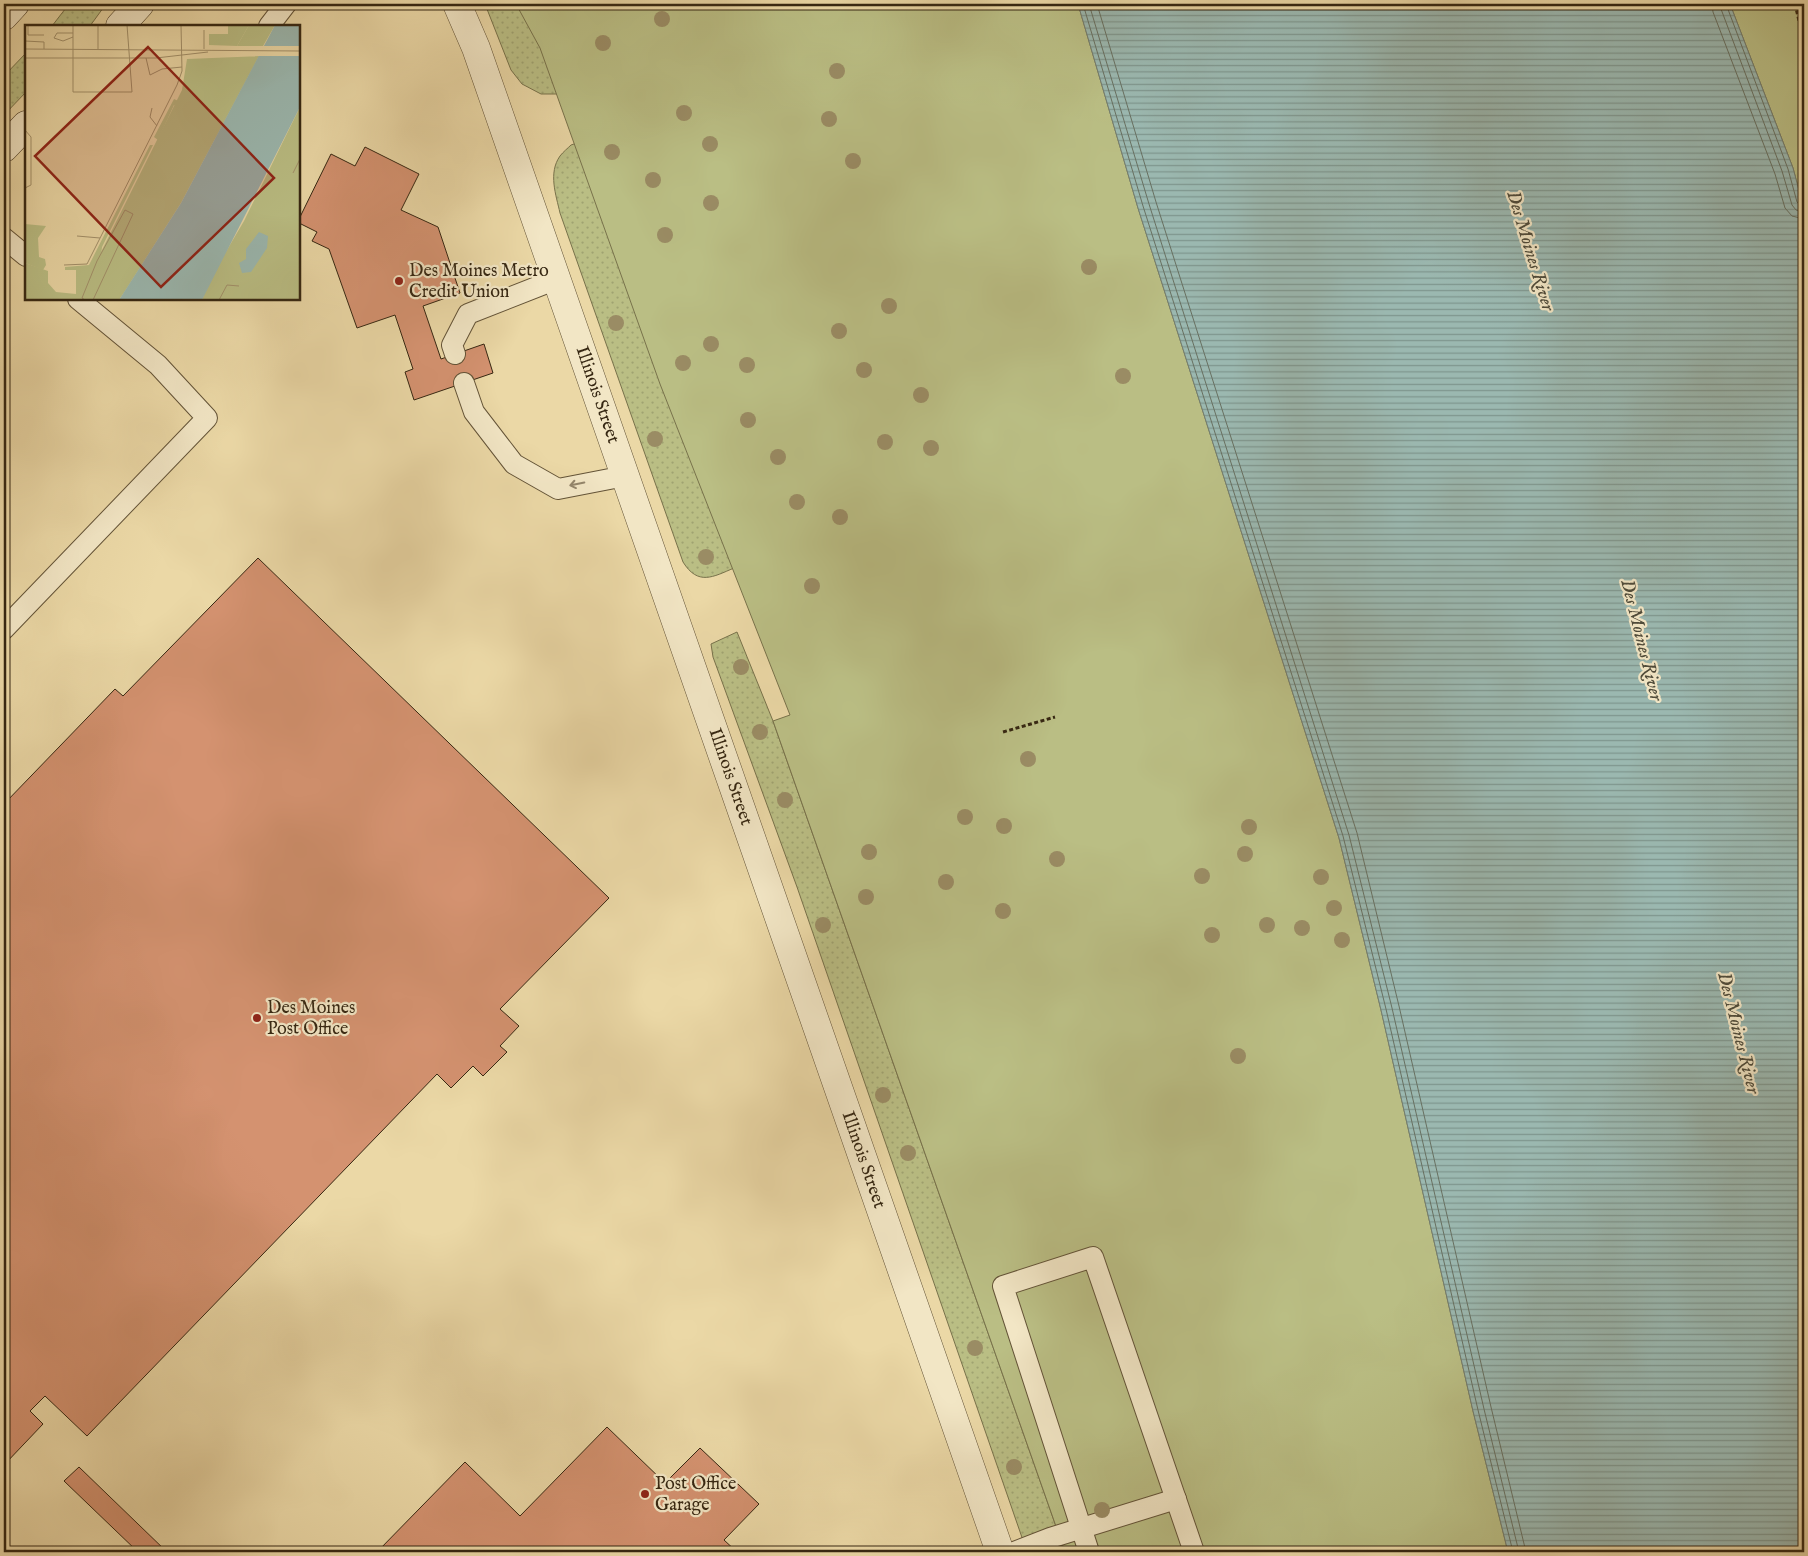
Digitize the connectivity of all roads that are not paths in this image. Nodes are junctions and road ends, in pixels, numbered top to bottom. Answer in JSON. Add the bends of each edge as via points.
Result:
{"nodes":[{"id":1,"x":15,"y":4,"type":"edge"},
{"id":2,"x":140,"y":4,"type":"edge"},
{"id":3,"x":286,"y":4,"type":"edge"},
{"id":4,"x":457,"y":4,"type":"edge"},
{"id":5,"x":4,"y":16,"type":"edge"},
{"id":6,"x":121,"y":25,"type":"edge"},
{"id":7,"x":270,"y":25,"type":"edge"},
{"id":8,"x":25,"y":125,"type":"edge"},
{"id":9,"x":4,"y":148,"type":"edge"},
{"id":10,"x":4,"y":238,"type":"edge"},
{"id":11,"x":25,"y":255,"type":"edge"},
{"id":12,"x":557,"y":279,"type":"junction"},
{"id":13,"x":79,"y":300,"type":"edge"},
{"id":14,"x":454,"y":354,"type":"dead end"},
{"id":15,"x":464,"y":383,"type":"dead end"},
{"id":16,"x":625,"y":476,"type":"junction"},
{"id":17,"x":4,"y":629,"type":"edge"},
{"id":18,"x":1176,"y":1499,"type":"junction"},
{"id":19,"x":1082,"y":1529,"type":"junction"},
{"id":20,"x":1000,"y":1552,"type":"edge"},
{"id":21,"x":1014,"y":1552,"type":"edge"},
{"id":22,"x":1089,"y":1552,"type":"edge"},
{"id":23,"x":1194,"y":1552,"type":"edge"}],
"edges":[{"from":1,"to":5,"type":"street"},
{"from":2,"to":6,"type":"street"},
{"from":3,"to":7,"type":"lane"},
{"from":4,"to":12,"type":"street","name":"Illinois Street","via":[[476,48]]},
{"from":8,"to":9,"type":"street"},
{"from":10,"to":11,"type":"lane"},
{"from":12,"to":14,"type":"lane","via":[[468,314],[452,345]]},
{"from":12,"to":16,"type":"street","name":"Illinois Street"},
{"from":13,"to":17,"type":"lane","via":[[158,365],[208,418]]},
{"from":16,"to":15,"type":"lane","one_way":true,"via":[[558,489],[514,464],[474,412]]},
{"from":16,"to":20,"type":"street","name":"Illinois Street"},
{"from":18,"to":19,"type":"lane"},
{"from":18,"to":19,"type":"lane","via":[[1093,1257],[1075,1262],[1003,1286]]},
{"from":18,"to":23,"type":"lane"},
{"from":19,"to":21,"type":"lane"},
{"from":19,"to":22,"type":"lane"}]}
